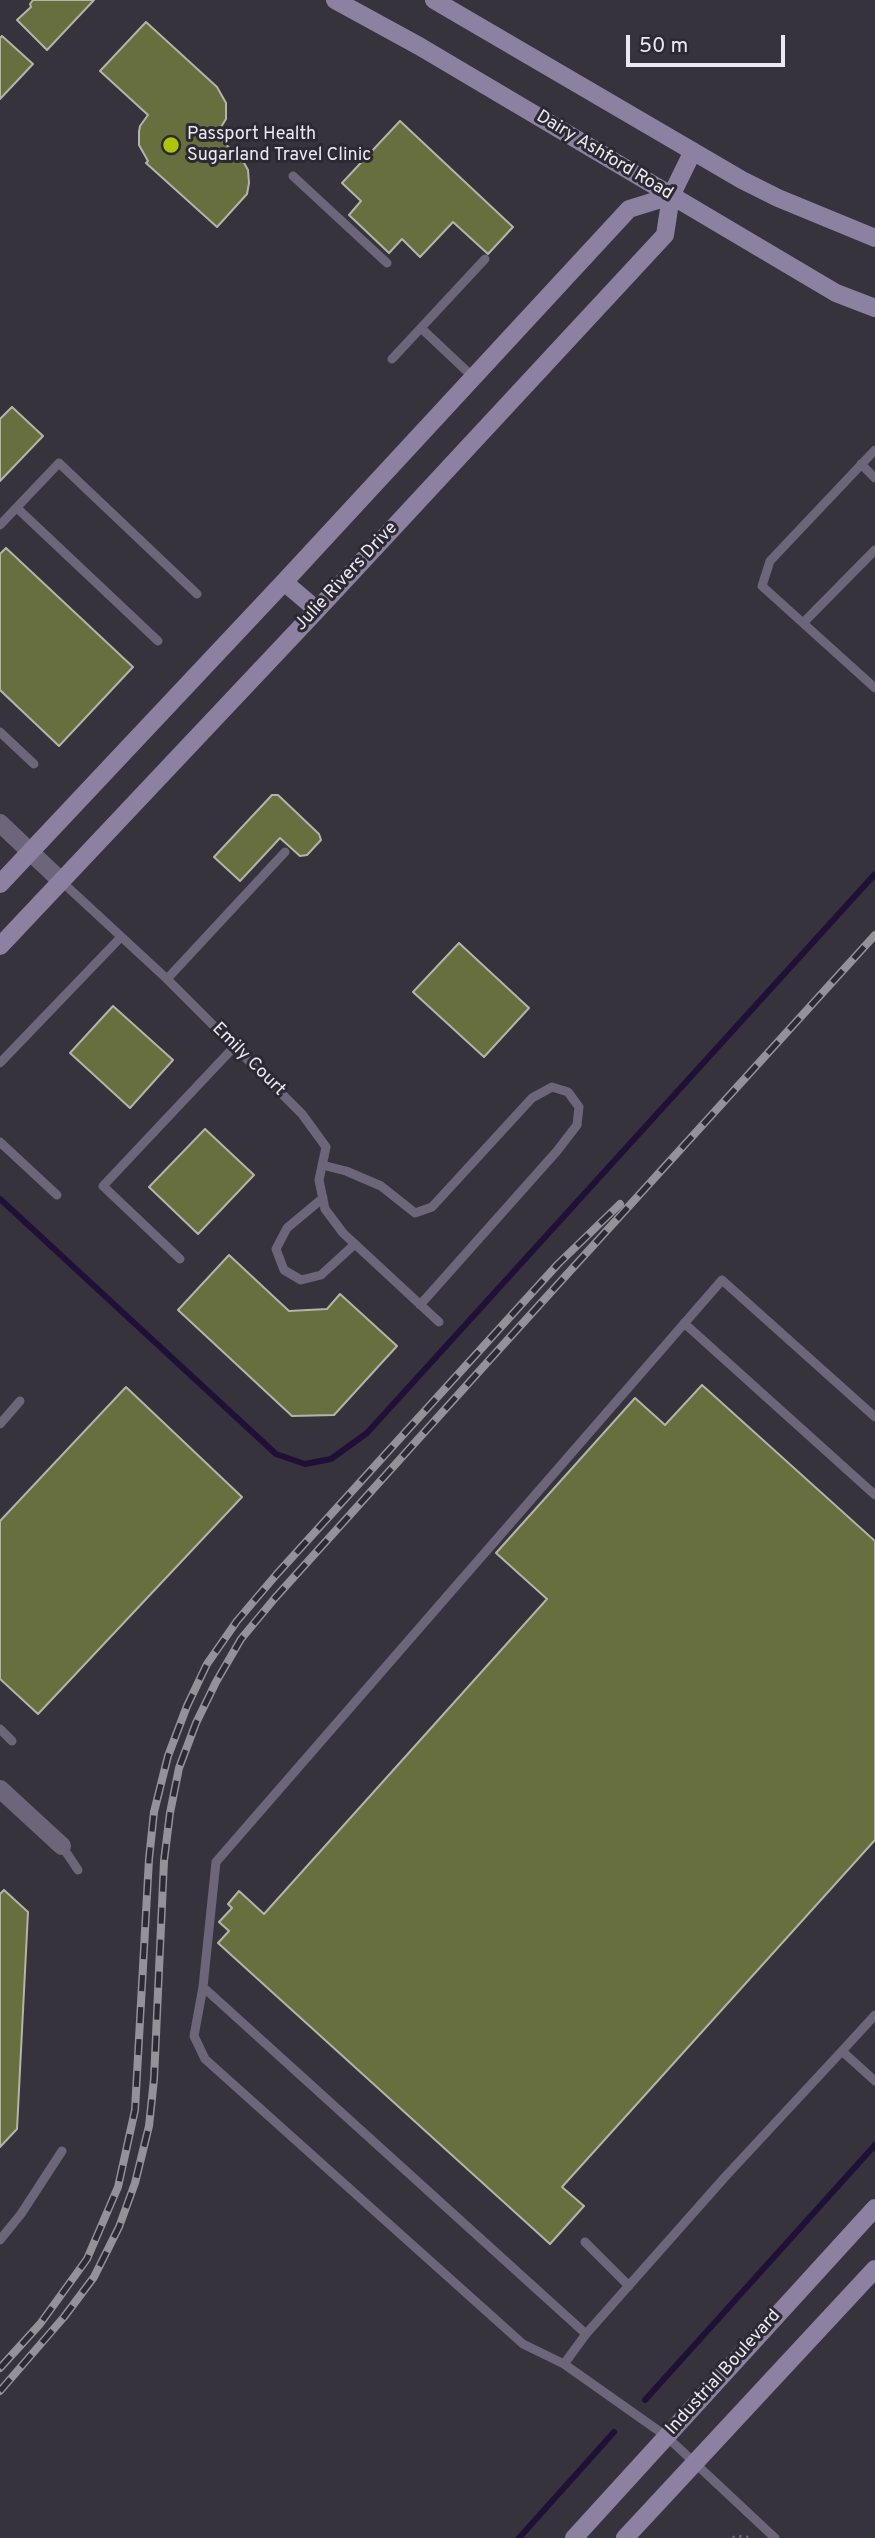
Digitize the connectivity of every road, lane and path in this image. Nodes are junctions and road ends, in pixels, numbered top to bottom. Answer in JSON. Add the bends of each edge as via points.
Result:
{"nodes":[{"id":1,"x":335,"y":0,"type":"edge"},
{"id":2,"x":434,"y":0,"type":"edge"},
{"id":3,"x":693,"y":151,"type":"junction"},
{"id":4,"x":293,"y":176,"type":"dead end"},
{"id":5,"x":671,"y":195,"type":"junction"},
{"id":6,"x":875,"y":238,"type":"edge"},
{"id":7,"x":485,"y":259,"type":"dead end"},
{"id":8,"x":387,"y":263,"type":"dead end"},
{"id":9,"x":875,"y":308,"type":"edge"},
{"id":10,"x":421,"y":328,"type":"junction"},
{"id":11,"x":392,"y":359,"type":"dead end"},
{"id":12,"x":473,"y":377,"type":"junction"},
{"id":13,"x":875,"y":450,"type":"edge"},
{"id":14,"x":861,"y":464,"type":"junction"},
{"id":15,"x":875,"y":478,"type":"edge"},
{"id":16,"x":17,"y":508,"type":"junction"},
{"id":17,"x":0,"y":525,"type":"edge"},
{"id":18,"x":875,"y":550,"type":"edge"},
{"id":19,"x":284,"y":582,"type":"junction"},
{"id":20,"x":197,"y":594,"type":"dead end"},
{"id":21,"x":317,"y":610,"type":"junction"},
{"id":22,"x":803,"y":623,"type":"junction"},
{"id":23,"x":158,"y":641,"type":"dead end"},
{"id":24,"x":875,"y":688,"type":"edge"},
{"id":25,"x":0,"y":732,"type":"edge"},
{"id":26,"x":34,"y":764,"type":"dead end"},
{"id":27,"x":0,"y":823,"type":"edge"},
{"id":28,"x":29,"y":851,"type":"junction"},
{"id":29,"x":285,"y":852,"type":"dead end"},
{"id":30,"x":61,"y":881,"type":"junction"},
{"id":31,"x":0,"y":884,"type":"edge"},
{"id":32,"x":121,"y":937,"type":"junction"},
{"id":33,"x":0,"y":946,"type":"edge"},
{"id":34,"x":167,"y":979,"type":"junction"},
{"id":35,"x":234,"y":1047,"type":"junction"},
{"id":36,"x":0,"y":1063,"type":"edge"},
{"id":37,"x":0,"y":1142,"type":"edge"},
{"id":38,"x":322,"y":1165,"type":"junction"},
{"id":39,"x":57,"y":1195,"type":"dead end"},
{"id":40,"x":323,"y":1198,"type":"junction"},
{"id":41,"x":355,"y":1244,"type":"junction"},
{"id":42,"x":180,"y":1259,"type":"dead end"},
{"id":43,"x":421,"y":1305,"type":"junction"},
{"id":44,"x":439,"y":1322,"type":"dead end"},
{"id":45,"x":684,"y":1323,"type":"junction"},
{"id":46,"x":20,"y":1401,"type":"dead end"},
{"id":47,"x":875,"y":1417,"type":"edge"},
{"id":48,"x":0,"y":1424,"type":"edge"},
{"id":49,"x":875,"y":1496,"type":"edge"},
{"id":50,"x":0,"y":1729,"type":"edge"},
{"id":51,"x":12,"y":1741,"type":"dead end"},
{"id":52,"x":0,"y":1789,"type":"edge"},
{"id":53,"x":62,"y":1846,"type":"joint"},
{"id":54,"x":78,"y":1870,"type":"dead end"},
{"id":55,"x":203,"y":1987,"type":"junction"},
{"id":56,"x":875,"y":2015,"type":"edge"},
{"id":57,"x":842,"y":2051,"type":"junction"},
{"id":58,"x":875,"y":2081,"type":"edge"},
{"id":59,"x":62,"y":2151,"type":"dead end"},
{"id":60,"x":875,"y":2208,"type":"edge"},
{"id":61,"x":0,"y":2240,"type":"edge"},
{"id":62,"x":586,"y":2242,"type":"dead end"},
{"id":63,"x":875,"y":2269,"type":"edge"},
{"id":64,"x":629,"y":2286,"type":"junction"},
{"id":65,"x":586,"y":2334,"type":"junction"},
{"id":66,"x":564,"y":2364,"type":"junction"},
{"id":67,"x":666,"y":2436,"type":"junction"},
{"id":68,"x":695,"y":2461,"type":"junction"},
{"id":69,"x":574,"y":2538,"type":"edge"},
{"id":70,"x":625,"y":2538,"type":"edge"},
{"id":71,"x":733,"y":2538,"type":"edge"},
{"id":72,"x":752,"y":2538,"type":"edge"},
{"id":73,"x":775,"y":2538,"type":"edge"}],
"edges":[{"from":1,"to":5,"type":"street","name":"Dairy Ashford Road"},
{"from":2,"to":3,"type":"street"},
{"from":3,"to":5,"type":"street","name":"Julie Rivers Drive"},
{"from":3,"to":6,"type":"street","via":[[778,198]]},
{"from":4,"to":8,"type":"lane"},
{"from":5,"to":9,"type":"street","name":"Dairy Ashford Road","via":[[836,293]]},
{"from":5,"to":12,"type":"street","via":[[629,209]]},
{"from":5,"to":21,"type":"street","name":"Julie Rivers Drive","via":[[665,236]]},
{"from":7,"to":10,"type":"lane"},
{"from":10,"to":11,"type":"lane"},
{"from":10,"to":12,"type":"lane"},
{"from":12,"to":19,"type":"street"},
{"from":13,"to":14,"type":"lane"},
{"from":14,"to":15,"type":"lane"},
{"from":14,"to":22,"type":"lane","via":[[770,561],[762,586]]},
{"from":16,"to":17,"type":"lane"},
{"from":16,"to":20,"type":"lane","via":[[59,463]]},
{"from":16,"to":23,"type":"lane"},
{"from":18,"to":22,"type":"lane"},
{"from":19,"to":21,"type":"street"},
{"from":19,"to":28,"type":"street"},
{"from":21,"to":30,"type":"street","name":"Julie Rivers Drive"},
{"from":22,"to":24,"type":"lane"},
{"from":25,"to":26,"type":"lane"},
{"from":27,"to":28,"type":"street","name":"Emily Court"},
{"from":28,"to":30,"type":"street","name":"Emily Court"},
{"from":28,"to":31,"type":"street"},
{"from":29,"to":34,"type":"lane"},
{"from":30,"to":32,"type":"lane","name":"Emily Court"},
{"from":30,"to":33,"type":"street","name":"Julie Rivers Drive"},
{"from":32,"to":34,"type":"lane","name":"Emily Court"},
{"from":32,"to":36,"type":"lane"},
{"from":34,"to":35,"type":"lane","name":"Emily Court"},
{"from":35,"to":38,"type":"lane","name":"Emily Court","via":[[302,1114],[326,1147]]},
{"from":35,"to":42,"type":"lane","via":[[103,1186]]},
{"from":37,"to":39,"type":"lane"},
{"from":38,"to":40,"type":"lane","name":"Emily Court"},
{"from":38,"to":43,"type":"lane","via":[[381,1186],[415,1213],[432,1207],[532,1098],[552,1087],[568,1092],[579,1107],[578,1125]]},
{"from":40,"to":41,"type":"lane","name":"Emily Court","via":[[325,1209]]},
{"from":40,"to":41,"type":"lane","via":[[287,1228],[276,1249],[284,1270],[300,1280],[321,1275]]},
{"from":41,"to":43,"type":"lane","name":"Emily Court"},
{"from":43,"to":44,"type":"lane","name":"Emily Court"},
{"from":45,"to":47,"type":"lane","via":[[722,1280]]},
{"from":45,"to":49,"type":"lane"},
{"from":45,"to":55,"type":"lane","via":[[216,1862]]},
{"from":46,"to":48,"type":"lane"},
{"from":50,"to":51,"type":"lane"},
{"from":52,"to":53,"type":"street"},
{"from":53,"to":54,"type":"lane"},
{"from":55,"to":65,"type":"lane"},
{"from":55,"to":66,"type":"lane","via":[[194,2036],[205,2059],[523,2344]]},
{"from":56,"to":57,"type":"lane"},
{"from":57,"to":58,"type":"lane"},
{"from":57,"to":64,"type":"lane"},
{"from":59,"to":61,"type":"lane"},
{"from":60,"to":67,"type":"street","name":"Industrial Boulevard"},
{"from":62,"to":64,"type":"lane"},
{"from":63,"to":68,"type":"street"},
{"from":64,"to":65,"type":"lane"},
{"from":65,"to":66,"type":"lane"},
{"from":66,"to":67,"type":"lane"},
{"from":67,"to":68,"type":"lane"},
{"from":67,"to":69,"type":"street","name":"Industrial Boulevard"},
{"from":68,"to":70,"type":"street"},
{"from":68,"to":73,"type":"lane"},
{"from":71,"to":72,"type":"path"}]}
